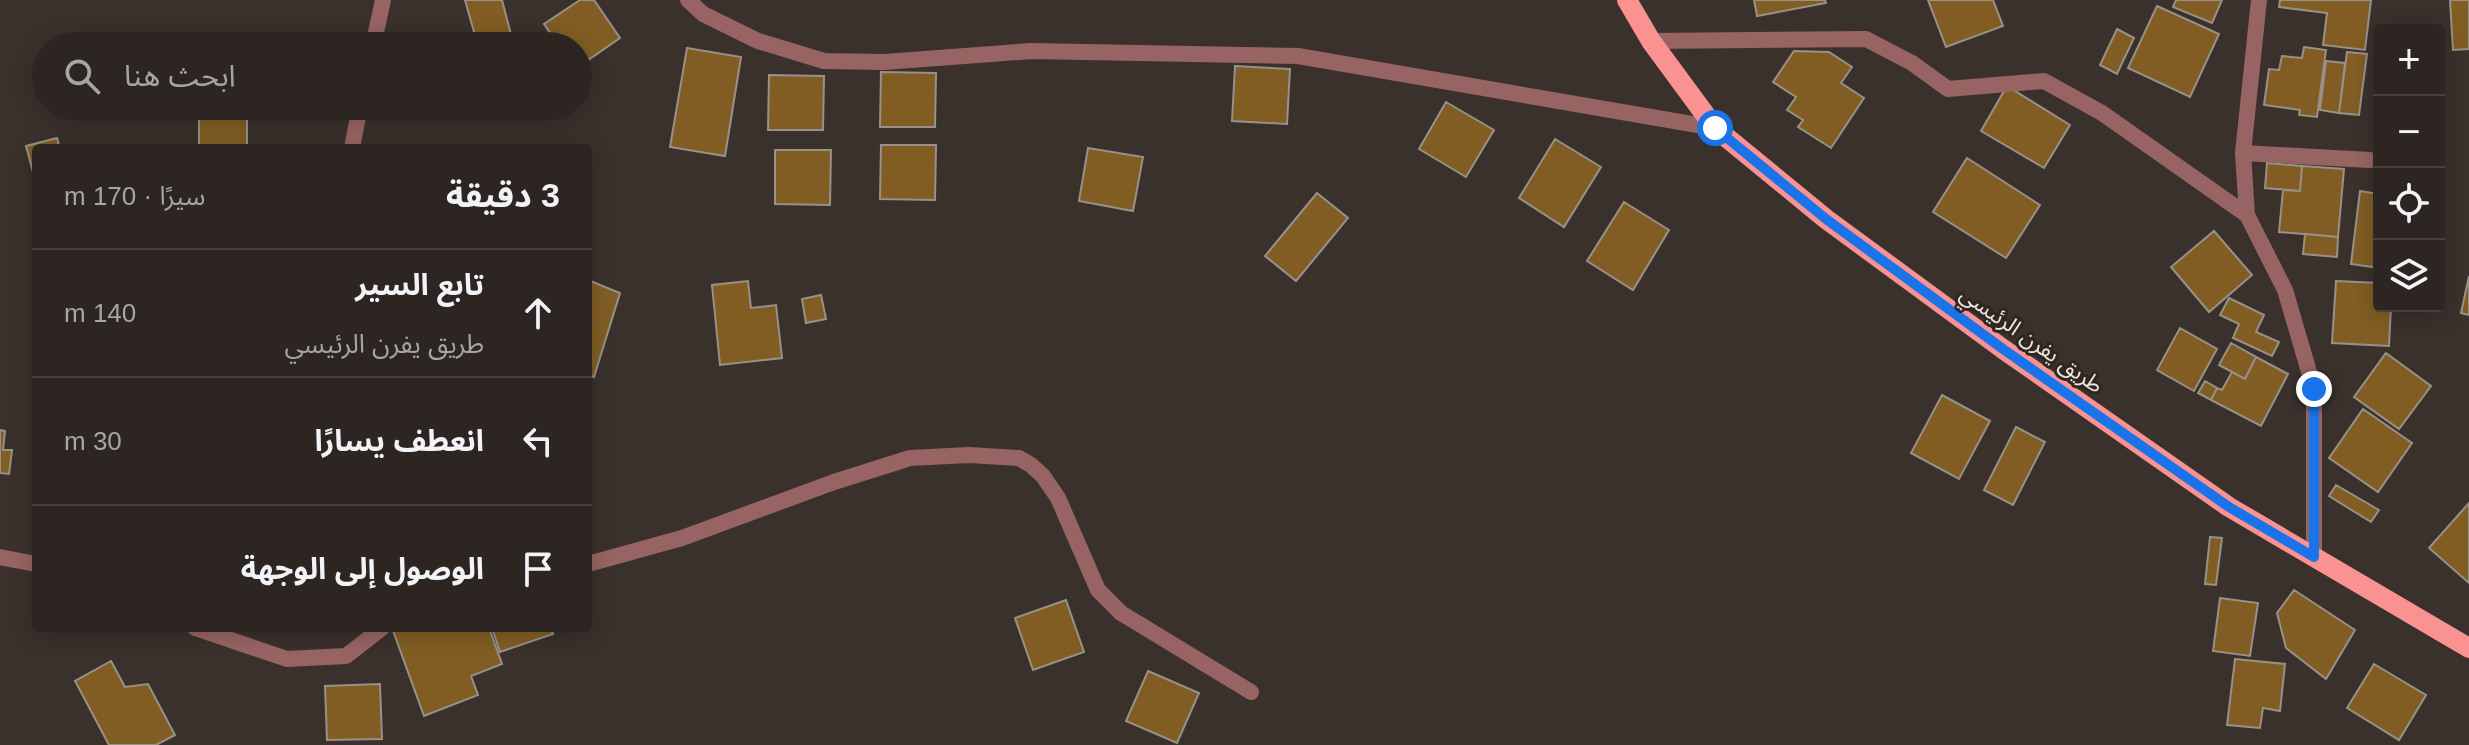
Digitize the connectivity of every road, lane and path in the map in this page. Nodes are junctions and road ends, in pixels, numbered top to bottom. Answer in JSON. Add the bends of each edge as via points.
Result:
{"nodes":[{"id":1,"x":383,"y":0,"type":"edge"},
{"id":2,"x":688,"y":0,"type":"edge"},
{"id":3,"x":1627,"y":0,"type":"edge"},
{"id":4,"x":2259,"y":0,"type":"edge"},
{"id":5,"x":376,"y":32,"type":"edge"},
{"id":6,"x":1651,"y":41,"type":"junction"},
{"id":7,"x":357,"y":120,"type":"edge"},
{"id":8,"x":1715,"y":128,"type":"junction"},
{"id":9,"x":353,"y":144,"type":"edge"},
{"id":10,"x":2243,"y":153,"type":"junction"},
{"id":11,"x":2370,"y":160,"type":"dead end"},
{"id":12,"x":2247,"y":215,"type":"junction"},
{"id":13,"x":0,"y":557,"type":"edge"},
{"id":14,"x":2314,"y":557,"type":"junction"},
{"id":15,"x":32,"y":563,"type":"edge"},
{"id":16,"x":592,"y":563,"type":"edge"},
{"id":17,"x":207,"y":632,"type":"edge"},
{"id":18,"x":377,"y":632,"type":"edge"},
{"id":19,"x":2469,"y":648,"type":"edge"},
{"id":20,"x":1251,"y":692,"type":"dead end"}],
"edges":[{"from":1,"to":5,"type":"street"},
{"from":2,"to":8,"type":"street","via":[[703,14],[758,41],[824,61],[1031,51],[1298,56]]},
{"from":3,"to":6,"type":"main road","name":"طريق يفرن الرئيسي"},
{"from":4,"to":10,"type":"street"},
{"from":6,"to":8,"type":"main road","name":"طريق يفرن الرئيسي"},
{"from":6,"to":12,"type":"street","via":[[1866,39],[1948,89],[2044,81],[2102,113]]},
{"from":7,"to":9,"type":"street"},
{"from":8,"to":14,"type":"main road","name":"طريق يفرن الرئيسي","via":[[1826,219],[2003,349],[2229,507]]},
{"from":10,"to":11,"type":"street"},
{"from":10,"to":12,"type":"street"},
{"from":12,"to":14,"type":"street","via":[[2285,290],[2314,389]]},
{"from":13,"to":15,"type":"street"},
{"from":14,"to":19,"type":"main road","name":"طريق يفرن الرئيسي"},
{"from":16,"to":20,"type":"street","via":[[682,538],[910,458],[1019,458],[1043,476],[1058,498],[1098,590],[1121,613]]},
{"from":17,"to":18,"type":"street","via":[[287,659],[346,656]]}]}
